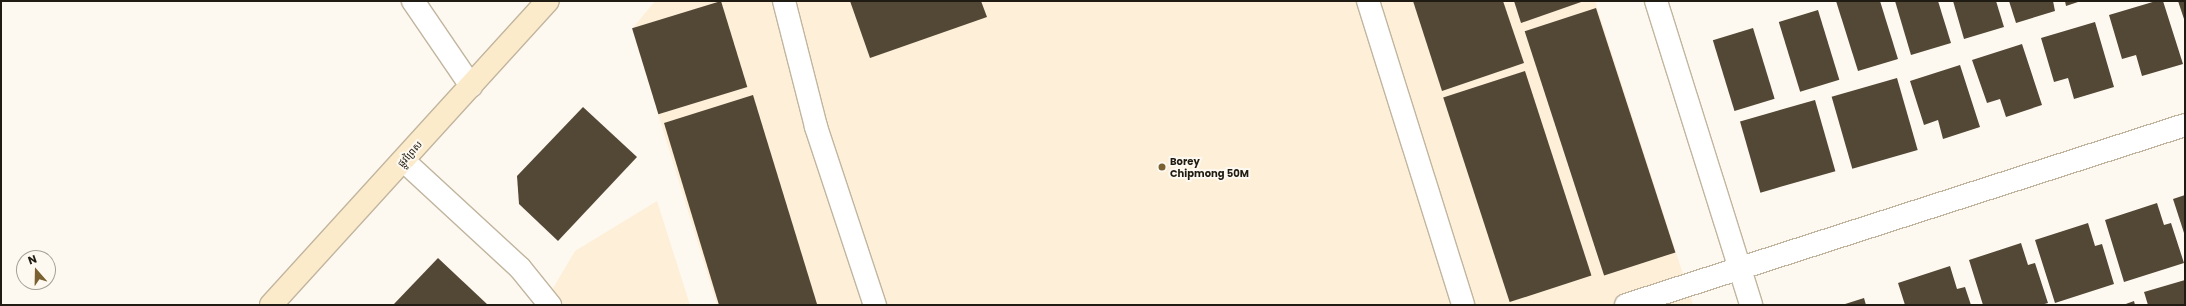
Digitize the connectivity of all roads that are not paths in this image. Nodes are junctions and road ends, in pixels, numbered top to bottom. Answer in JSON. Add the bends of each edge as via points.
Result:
{"nodes":[{"id":1,"x":413,"y":1,"type":"edge"},
{"id":2,"x":548,"y":1,"type":"edge"},
{"id":3,"x":784,"y":1,"type":"edge"},
{"id":4,"x":1368,"y":1,"type":"edge"},
{"id":5,"x":1656,"y":1,"type":"edge"},
{"id":6,"x":471,"y":86,"type":"junction"},
{"id":7,"x":2185,"y":125,"type":"edge"},
{"id":8,"x":404,"y":161,"type":"junction"},
{"id":9,"x":1740,"y":268,"type":"junction"},
{"id":10,"x":271,"y":305,"type":"edge"},
{"id":11,"x":550,"y":305,"type":"edge"},
{"id":12,"x":875,"y":305,"type":"edge"},
{"id":13,"x":1463,"y":305,"type":"edge"},
{"id":14,"x":1626,"y":305,"type":"edge"},
{"id":15,"x":1751,"y":305,"type":"edge"}],
"edges":[{"from":1,"to":6,"type":"street"},
{"from":2,"to":6,"type":"main road","name":"ផ្លូវព្រៃស"},
{"from":3,"to":12,"type":"street","via":[[816,127]]},
{"from":4,"to":13,"type":"street"},
{"from":5,"to":9,"type":"street"},
{"from":6,"to":8,"type":"main road","name":"ផ្លូវព្រៃស"},
{"from":7,"to":9,"type":"street"},
{"from":8,"to":10,"type":"main road","name":"ផ្លូវព្រៃស"},
{"from":8,"to":11,"type":"street","via":[[520,268]]},
{"from":9,"to":14,"type":"street"},
{"from":9,"to":15,"type":"street"}]}
